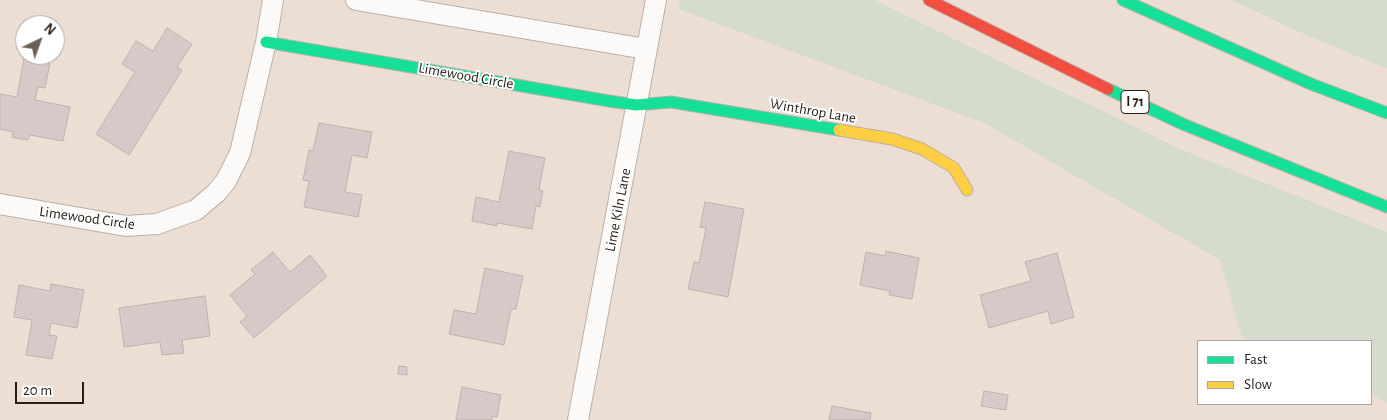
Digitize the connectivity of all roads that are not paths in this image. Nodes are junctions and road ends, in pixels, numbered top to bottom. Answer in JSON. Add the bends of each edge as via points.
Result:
{"nodes":[{"id":1,"x":273,"y":0,"type":"edge"},
{"id":2,"x":356,"y":0,"type":"edge"},
{"id":3,"x":656,"y":0,"type":"edge"},
{"id":4,"x":929,"y":0,"type":"edge"},
{"id":5,"x":1123,"y":0,"type":"edge"},
{"id":6,"x":266,"y":42,"type":"junction"},
{"id":7,"x":646,"y":49,"type":"junction"},
{"id":8,"x":636,"y":105,"type":"junction"},
{"id":9,"x":1387,"y":113,"type":"edge"},
{"id":10,"x":967,"y":190,"type":"dead end"},
{"id":11,"x":0,"y":204,"type":"edge"},
{"id":12,"x":1387,"y":206,"type":"edge"},
{"id":13,"x":578,"y":420,"type":"edge"}],
"edges":[{"from":1,"to":6,"type":"street","name":"Limewood Circle"},
{"from":2,"to":7,"type":"street"},
{"from":3,"to":7,"type":"street","name":"Lime Kiln Lane"},
{"from":4,"to":12,"type":"main road","number":"I 71","via":[[1185,125]]},
{"from":5,"to":9,"type":"main road","via":[[1311,84]]},
{"from":6,"to":8,"type":"main road","name":"Limewood Circle"},
{"from":6,"to":11,"type":"street","name":"Limewood Circle","via":[[234,167],[216,193],[196,210],[157,224],[126,226]]},
{"from":7,"to":8,"type":"street","name":"Lime Kiln Lane"},
{"from":8,"to":10,"type":"main road","name":"Winthrop Lane","via":[[671,102],[901,142],[922,148],[954,168]]},
{"from":8,"to":13,"type":"street","name":"Lime Kiln Lane"}]}
